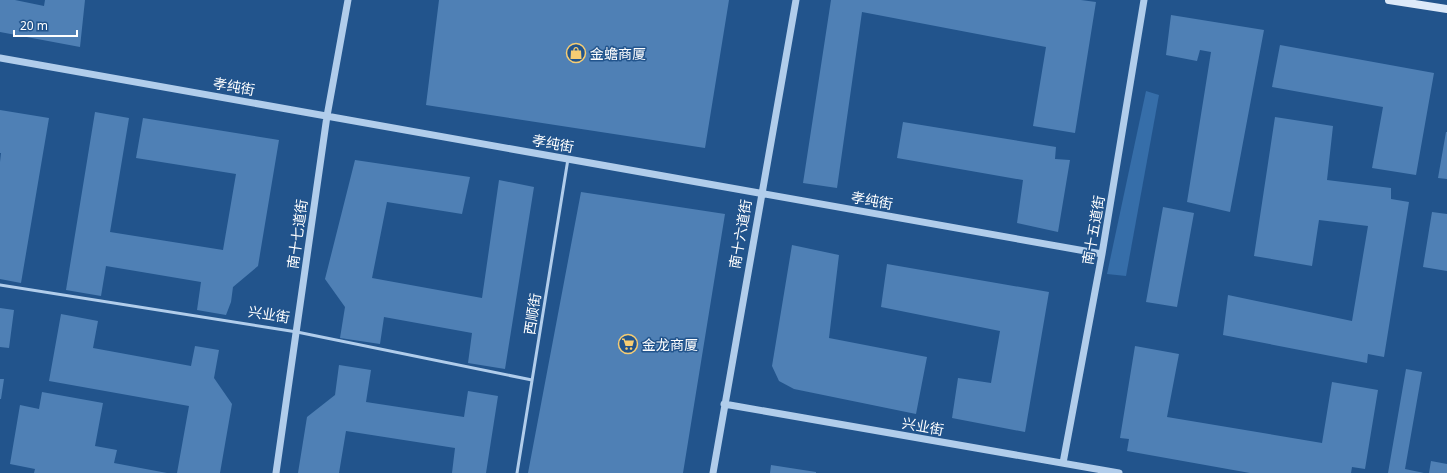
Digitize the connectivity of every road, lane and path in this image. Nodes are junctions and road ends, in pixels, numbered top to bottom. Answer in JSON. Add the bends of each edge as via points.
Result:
{"nodes":[{"id":1,"x":348,"y":0,"type":"edge"},
{"id":2,"x":796,"y":0,"type":"edge"},
{"id":3,"x":1144,"y":0,"type":"edge"},
{"id":4,"x":1389,"y":0,"type":"edge"},
{"id":5,"x":1447,"y":9,"type":"edge"},
{"id":6,"x":0,"y":58,"type":"edge"},
{"id":7,"x":327,"y":116,"type":"junction"},
{"id":8,"x":568,"y":159,"type":"junction"},
{"id":9,"x":761,"y":193,"type":"junction"},
{"id":10,"x":1102,"y":254,"type":"junction"},
{"id":11,"x":0,"y":285,"type":"edge"},
{"id":12,"x":297,"y":332,"type":"junction"},
{"id":13,"x":532,"y":380,"type":"junction"},
{"id":14,"x":724,"y":404,"type":"junction"},
{"id":15,"x":1064,"y":463,"type":"junction"},
{"id":16,"x":276,"y":473,"type":"edge"},
{"id":17,"x":517,"y":473,"type":"edge"},
{"id":18,"x":712,"y":473,"type":"edge"},
{"id":19,"x":1119,"y":473,"type":"edge"}],
"edges":[{"from":1,"to":7,"type":"street","name":"南十七道街"},
{"from":2,"to":9,"type":"street","name":"南十六道街"},
{"from":3,"to":10,"type":"street","name":"南十五道街"},
{"from":4,"to":5,"type":"main road"},
{"from":6,"to":7,"type":"street","name":"孝纯街"},
{"from":7,"to":8,"type":"street","name":"孝纯街"},
{"from":7,"to":12,"type":"street","name":"南十七道街"},
{"from":8,"to":9,"type":"street","name":"孝纯街"},
{"from":8,"to":13,"type":"lane","name":"西顺街"},
{"from":9,"to":10,"type":"street","name":"孝纯街"},
{"from":9,"to":14,"type":"street","name":"南十六道街"},
{"from":10,"to":15,"type":"street","name":"南十五道街"},
{"from":11,"to":12,"type":"lane","name":"兴业街"},
{"from":12,"to":13,"type":"lane","name":"兴业街"},
{"from":12,"to":16,"type":"street","name":"南十七道街"},
{"from":13,"to":17,"type":"lane","name":"西顺街"},
{"from":14,"to":15,"type":"street","name":"兴业街"},
{"from":14,"to":18,"type":"street","name":"南十六道街"},
{"from":15,"to":19,"type":"street","name":"兴业街"}]}
